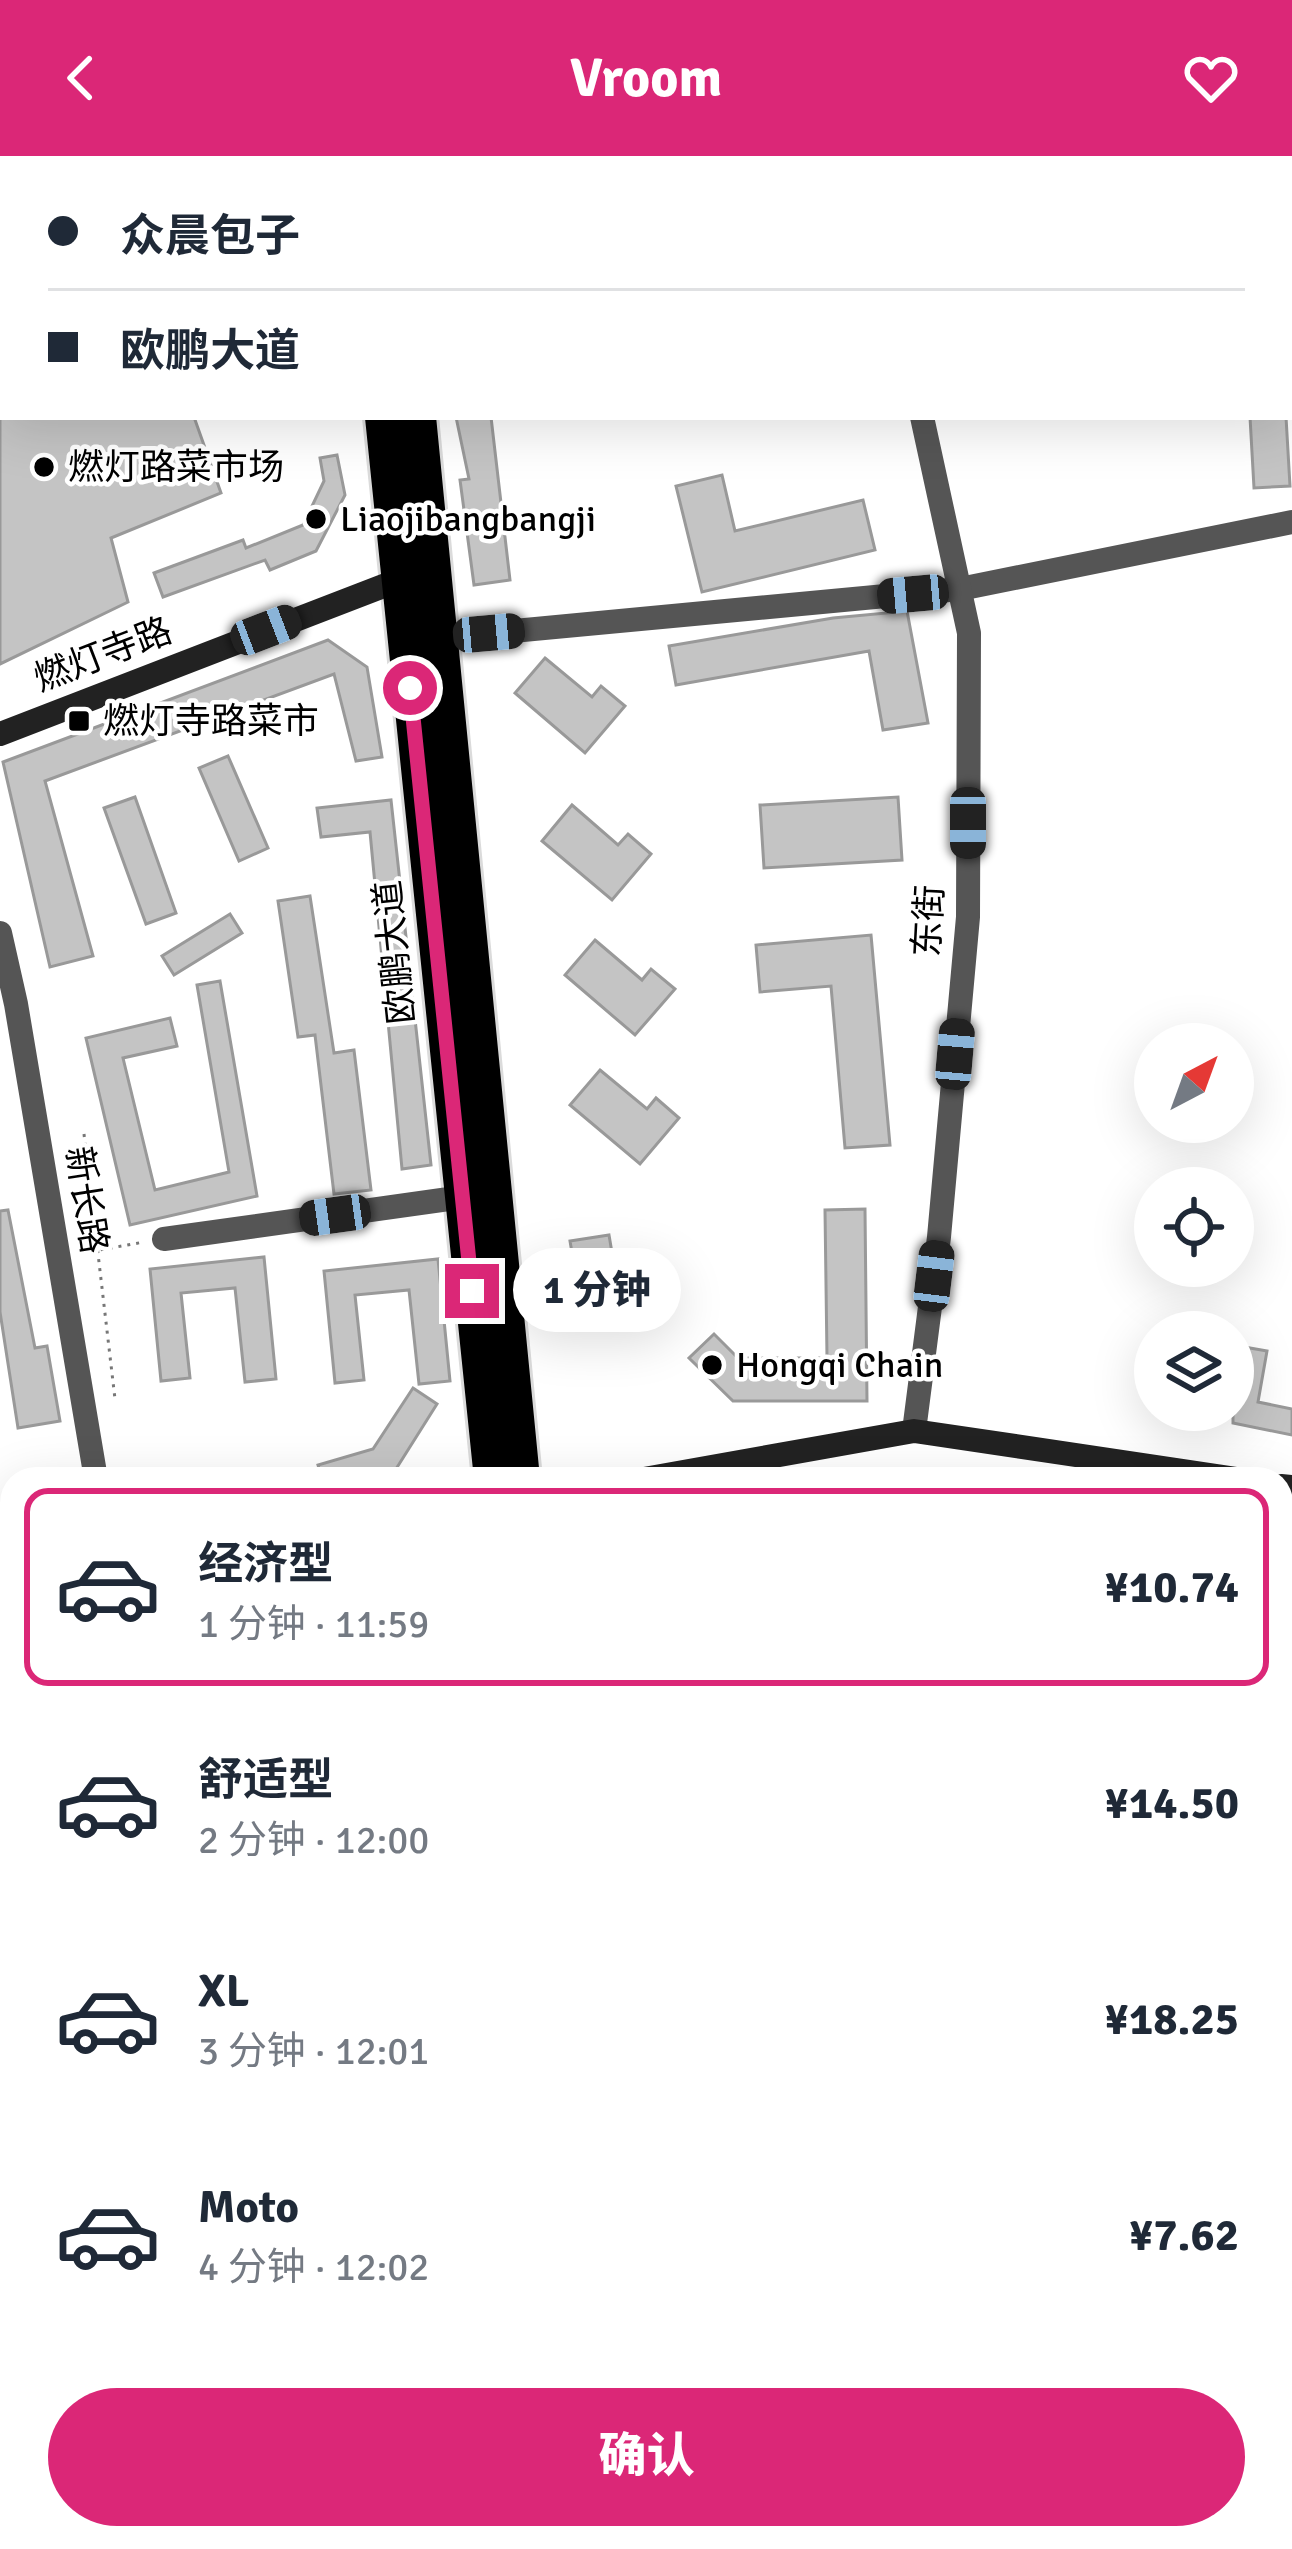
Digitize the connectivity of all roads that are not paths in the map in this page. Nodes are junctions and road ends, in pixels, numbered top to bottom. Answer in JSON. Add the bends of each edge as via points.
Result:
{"nodes":[{"id":1,"x":383,"y":420,"type":"edge"},
{"id":2,"x":418,"y":420,"type":"edge"},
{"id":3,"x":923,"y":420,"type":"edge"},
{"id":4,"x":1292,"y":521,"type":"edge"},
{"id":5,"x":435,"y":569,"type":"junction"},
{"id":6,"x":399,"y":578,"type":"junction"},
{"id":7,"x":960,"y":590,"type":"junction"},
{"id":8,"x":442,"y":637,"type":"junction"},
{"id":9,"x":405,"y":642,"type":"junction"},
{"id":10,"x":0,"y":734,"type":"edge"},
{"id":11,"x":0,"y":933,"type":"edge"},
{"id":12,"x":463,"y":1197,"type":"junction"},
{"id":13,"x":164,"y":1239,"type":"road end"},
{"id":14,"x":914,"y":1431,"type":"junction"},
{"id":15,"x":93,"y":1467,"type":"edge"},
{"id":16,"x":491,"y":1467,"type":"edge"},
{"id":17,"x":520,"y":1467,"type":"edge"},
{"id":18,"x":712,"y":1467,"type":"edge"},
{"id":19,"x":1156,"y":1467,"type":"edge"}],
"edges":[{"from":1,"to":6,"type":"highway","name":"欧鹏大道"},
{"from":2,"to":5,"type":"highway"},
{"from":3,"to":7,"type":"street","name":"东街"},
{"from":4,"to":7,"type":"street"},
{"from":5,"to":6,"type":"street","name":"燃灯寺路"},
{"from":5,"to":8,"type":"highway"},
{"from":6,"to":9,"type":"highway","name":"欧鹏大道"},
{"from":6,"to":10,"type":"street","name":"燃灯寺路"},
{"from":7,"to":8,"type":"street"},
{"from":7,"to":14,"type":"street","name":"东街","via":[[969,633],[968,917]]},
{"from":8,"to":9,"type":"street"},
{"from":8,"to":17,"type":"highway"},
{"from":9,"to":12,"type":"highway","name":"欧鹏大道"},
{"from":11,"to":15,"type":"street","name":"新长路"},
{"from":12,"to":13,"type":"street"},
{"from":12,"to":16,"type":"highway","name":"欧鹏大道"},
{"from":14,"to":18,"type":"street"},
{"from":14,"to":19,"type":"street"}]}
